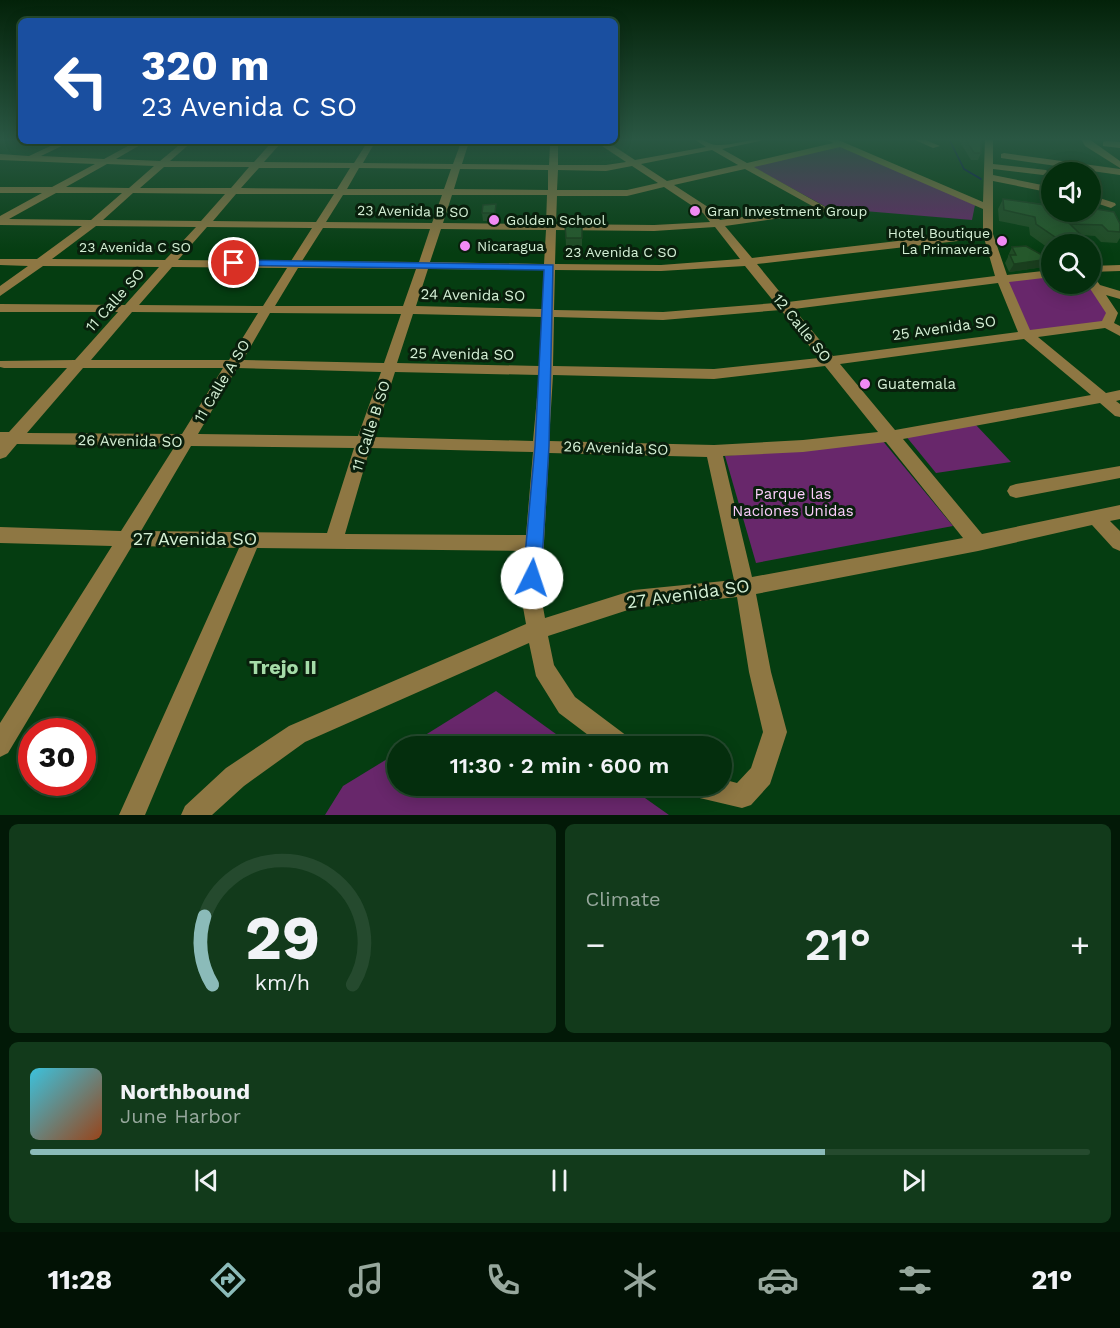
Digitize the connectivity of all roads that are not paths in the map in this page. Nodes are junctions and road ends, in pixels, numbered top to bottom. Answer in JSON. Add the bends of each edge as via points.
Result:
{"nodes":[{"id":1,"x":78,"y":177,"type":"edge"},
{"id":2,"x":147,"y":177,"type":"edge"},
{"id":3,"x":247,"y":177,"type":"edge"},
{"id":4,"x":349,"y":177,"type":"edge"},
{"id":5,"x":453,"y":177,"type":"edge"},
{"id":6,"x":552,"y":177,"type":"edge"},
{"id":7,"x":655,"y":177,"type":"edge"},
{"id":8,"x":702,"y":177,"type":"edge"},
{"id":9,"x":768,"y":177,"type":"edge"},
{"id":10,"x":918,"y":177,"type":"edge"},
{"id":11,"x":988,"y":177,"type":"edge"},
{"id":12,"x":988,"y":181,"type":"junction"},
{"id":13,"x":668,"y":185,"type":"junction"},
{"id":14,"x":1041,"y":188,"type":"edge"},
{"id":15,"x":0,"y":190,"type":"edge"},
{"id":16,"x":52,"y":191,"type":"junction"},
{"id":17,"x":131,"y":191,"type":"junction"},
{"id":18,"x":234,"y":192,"type":"junction"},
{"id":19,"x":339,"y":193,"type":"junction"},
{"id":20,"x":448,"y":193,"type":"junction"},
{"id":21,"x":553,"y":195,"type":"junction"},
{"id":22,"x":1101,"y":202,"type":"edge"},
{"id":23,"x":1111,"y":205,"type":"dead end"},
{"id":24,"x":987,"y":207,"type":"junction"},
{"id":25,"x":0,"y":221,"type":"edge"},
{"id":26,"x":93,"y":223,"type":"junction"},
{"id":27,"x":206,"y":223,"type":"junction"},
{"id":28,"x":718,"y":224,"type":"junction"},
{"id":29,"x":320,"y":225,"type":"junction"},
{"id":30,"x":437,"y":226,"type":"junction"},
{"id":31,"x":551,"y":227,"type":"junction"},
{"id":32,"x":988,"y":234,"type":"junction"},
{"id":33,"x":0,"y":261,"type":"edge"},
{"id":34,"x":38,"y":262,"type":"junction"},
{"id":35,"x":172,"y":262,"type":"junction"},
{"id":36,"x":748,"y":262,"type":"junction"},
{"id":37,"x":296,"y":264,"type":"junction"},
{"id":38,"x":425,"y":265,"type":"junction"},
{"id":39,"x":550,"y":267,"type":"junction"},
{"id":40,"x":1120,"y":268,"type":"edge"},
{"id":41,"x":1101,"y":269,"type":"edge"},
{"id":42,"x":1041,"y":274,"type":"edge"},
{"id":43,"x":1002,"y":279,"type":"junction"},
{"id":44,"x":1101,"y":287,"type":"edge"},
{"id":45,"x":0,"y":292,"type":"edge"},
{"id":46,"x":1100,"y":294,"type":"edge"},
{"id":47,"x":1120,"y":295,"type":"edge"},
{"id":48,"x":785,"y":306,"type":"junction"},
{"id":49,"x":0,"y":308,"type":"edge"},
{"id":50,"x":129,"y":308,"type":"junction"},
{"id":51,"x":266,"y":310,"type":"junction"},
{"id":52,"x":409,"y":310,"type":"junction"},
{"id":53,"x":548,"y":314,"type":"junction"},
{"id":54,"x":1107,"y":324,"type":"junction"},
{"id":55,"x":1120,"y":332,"type":"edge"},
{"id":56,"x":1025,"y":333,"type":"junction"},
{"id":57,"x":829,"y":361,"type":"junction"},
{"id":58,"x":4,"y":364,"type":"dead end"},
{"id":59,"x":79,"y":364,"type":"junction"},
{"id":60,"x":233,"y":364,"type":"junction"},
{"id":61,"x":390,"y":369,"type":"junction"},
{"id":62,"x":546,"y":372,"type":"junction"},
{"id":63,"x":1120,"y":394,"type":"edge"},
{"id":64,"x":1102,"y":397,"type":"junction"},
{"id":65,"x":1120,"y":412,"type":"edge"},
{"id":66,"x":890,"y":436,"type":"junction"},
{"id":67,"x":7,"y":439,"type":"edge"},
{"id":68,"x":185,"y":442,"type":"junction"},
{"id":69,"x":364,"y":442,"type":"junction"},
{"id":70,"x":542,"y":446,"type":"junction"},
{"id":71,"x":714,"y":451,"type":"junction"},
{"id":72,"x":0,"y":453,"type":"edge"},
{"id":73,"x":1120,"y":472,"type":"edge"},
{"id":74,"x":1016,"y":491,"type":"dead end"},
{"id":75,"x":1120,"y":512,"type":"edge"},
{"id":76,"x":1096,"y":518,"type":"junction"},
{"id":77,"x":0,"y":535,"type":"edge"},
{"id":78,"x":252,"y":538,"type":"junction"},
{"id":79,"x":125,"y":539,"type":"junction"},
{"id":80,"x":334,"y":541,"type":"junction"},
{"id":81,"x":534,"y":543,"type":"junction"},
{"id":82,"x":978,"y":543,"type":"junction"},
{"id":83,"x":1120,"y":543,"type":"edge"},
{"id":84,"x":745,"y":587,"type":"junction"},
{"id":85,"x":536,"y":630,"type":"junction"},
{"id":86,"x":608,"y":736,"type":"edge"},
{"id":87,"x":0,"y":745,"type":"edge"},
{"id":88,"x":732,"y":794,"type":"edge"},
{"id":89,"x":132,"y":815,"type":"edge"},
{"id":90,"x":194,"y":815,"type":"edge"}],
"edges":[{"from":1,"to":16,"type":"street"},
{"from":2,"to":17,"type":"street"},
{"from":3,"to":18,"type":"street","name":"11 Calle SO"},
{"from":4,"to":19,"type":"street","name":"11 Calle A SO"},
{"from":5,"to":20,"type":"street","name":"11 Calle B SO"},
{"from":6,"to":21,"type":"street"},
{"from":7,"to":13,"type":"street","name":"12 Calle SO"},
{"from":8,"to":13,"type":"street"},
{"from":9,"to":28,"type":"street","name":"23 Avenida B SO","via":[[824,208]]},
{"from":10,"to":24,"type":"street"},
{"from":11,"to":12,"type":"street"},
{"from":12,"to":14,"type":"street"},
{"from":12,"to":24,"type":"street"},
{"from":13,"to":21,"type":"street","via":[[627,194]]},
{"from":13,"to":28,"type":"street","name":"12 Calle SO","via":[[707,211]]},
{"from":15,"to":16,"type":"street"},
{"from":16,"to":17,"type":"street"},
{"from":16,"to":25,"type":"street"},
{"from":17,"to":18,"type":"street"},
{"from":17,"to":26,"type":"street"},
{"from":18,"to":19,"type":"street"},
{"from":18,"to":27,"type":"street","name":"11 Calle SO"},
{"from":19,"to":20,"type":"street"},
{"from":19,"to":29,"type":"street","name":"11 Calle A SO"},
{"from":20,"to":21,"type":"street"},
{"from":20,"to":30,"type":"street","name":"11 Calle B SO"},
{"from":21,"to":31,"type":"street"},
{"from":22,"to":23,"type":"street"},
{"from":24,"to":32,"type":"street"},
{"from":25,"to":26,"type":"street","name":"23 Avenida B SO"},
{"from":26,"to":27,"type":"street","name":"23 Avenida B SO"},
{"from":26,"to":34,"type":"street"},
{"from":27,"to":29,"type":"street","name":"23 Avenida B SO"},
{"from":27,"to":35,"type":"street","name":"11 Calle SO"},
{"from":28,"to":31,"type":"street","name":"23 Avenida B SO"},
{"from":28,"to":36,"type":"street","name":"12 Calle SO"},
{"from":29,"to":30,"type":"street","name":"23 Avenida B SO"},
{"from":29,"to":37,"type":"street","name":"11 Calle A SO"},
{"from":30,"to":31,"type":"street","name":"23 Avenida B SO"},
{"from":30,"to":38,"type":"street","name":"11 Calle B SO"},
{"from":31,"to":39,"type":"street"},
{"from":32,"to":36,"type":"street","name":"23 Avenida C SO"},
{"from":32,"to":43,"type":"street"},
{"from":33,"to":34,"type":"street","name":"23 Avenida C SO"},
{"from":34,"to":35,"type":"street","name":"23 Avenida C SO"},
{"from":34,"to":45,"type":"street"},
{"from":35,"to":37,"type":"street","name":"23 Avenida C SO"},
{"from":35,"to":50,"type":"street","name":"11 Calle SO"},
{"from":36,"to":39,"type":"street","name":"23 Avenida C SO","via":[[661,268]]},
{"from":36,"to":48,"type":"street","name":"12 Calle SO"},
{"from":37,"to":38,"type":"street","name":"23 Avenida C SO"},
{"from":37,"to":51,"type":"street","name":"11 Calle A SO"},
{"from":38,"to":39,"type":"street","name":"23 Avenida C SO"},
{"from":38,"to":52,"type":"street","name":"11 Calle B SO"},
{"from":39,"to":53,"type":"street"},
{"from":40,"to":41,"type":"street"},
{"from":42,"to":43,"type":"street","name":"24 Avenida SO"},
{"from":43,"to":48,"type":"street","name":"24 Avenida SO"},
{"from":43,"to":56,"type":"street"},
{"from":44,"to":47,"type":"street"},
{"from":46,"to":54,"type":"street","via":[[1112,313]]},
{"from":48,"to":53,"type":"street","name":"24 Avenida SO","via":[[663,316]]},
{"from":48,"to":57,"type":"street","name":"12 Calle SO"},
{"from":49,"to":50,"type":"street","name":"24 Avenida SO"},
{"from":50,"to":51,"type":"street","name":"24 Avenida SO"},
{"from":50,"to":59,"type":"street","name":"11 Calle SO"},
{"from":51,"to":52,"type":"street","name":"24 Avenida SO"},
{"from":51,"to":60,"type":"street","name":"11 Calle A SO"},
{"from":52,"to":53,"type":"street","name":"24 Avenida SO"},
{"from":52,"to":61,"type":"street","name":"11 Calle B SO"},
{"from":53,"to":62,"type":"street"},
{"from":54,"to":55,"type":"street"},
{"from":54,"to":56,"type":"street","name":"25 Avenida SO"},
{"from":56,"to":57,"type":"street","name":"25 Avenida SO"},
{"from":56,"to":64,"type":"street"},
{"from":57,"to":62,"type":"street","name":"25 Avenida SO","via":[[714,374]]},
{"from":57,"to":66,"type":"street","name":"12 Calle SO"},
{"from":58,"to":59,"type":"street","name":"25 Avenida SO"},
{"from":59,"to":60,"type":"street","name":"25 Avenida SO"},
{"from":59,"to":67,"type":"street","name":"11 Calle SO"},
{"from":60,"to":61,"type":"street","name":"25 Avenida SO"},
{"from":60,"to":68,"type":"street","name":"11 Calle A SO"},
{"from":61,"to":62,"type":"street","name":"25 Avenida SO"},
{"from":61,"to":69,"type":"street","name":"11 Calle B SO"},
{"from":62,"to":70,"type":"street"},
{"from":63,"to":64,"type":"street","name":"26 Avenida SO"},
{"from":64,"to":65,"type":"street"},
{"from":64,"to":66,"type":"street","name":"26 Avenida SO"},
{"from":66,"to":71,"type":"street","name":"26 Avenida SO"},
{"from":66,"to":82,"type":"street","name":"12 Calle SO"},
{"from":67,"to":68,"type":"street","name":"26 Avenida SO"},
{"from":67,"to":72,"type":"street","name":"11 Calle SO"},
{"from":68,"to":69,"type":"street","name":"26 Avenida SO"},
{"from":68,"to":79,"type":"street","name":"11 Calle A SO"},
{"from":69,"to":70,"type":"street","name":"26 Avenida SO"},
{"from":69,"to":80,"type":"street","name":"11 Calle B SO"},
{"from":70,"to":71,"type":"street","name":"26 Avenida SO"},
{"from":70,"to":81,"type":"street"},
{"from":71,"to":84,"type":"street"},
{"from":73,"to":74,"type":"street"},
{"from":75,"to":76,"type":"street","name":"27 Avenida SO"},
{"from":76,"to":82,"type":"street","name":"27 Avenida SO"},
{"from":76,"to":83,"type":"street"},
{"from":77,"to":79,"type":"street","name":"27 Avenida SO"},
{"from":78,"to":79,"type":"street","name":"27 Avenida SO"},
{"from":78,"to":80,"type":"street","name":"27 Avenida SO"},
{"from":78,"to":89,"type":"street"},
{"from":79,"to":87,"type":"street","name":"11 Calle A SO"},
{"from":80,"to":81,"type":"street","name":"27 Avenida SO"},
{"from":81,"to":85,"type":"street","via":[[531,596]]},
{"from":82,"to":84,"type":"street","name":"27 Avenida SO"},
{"from":84,"to":85,"type":"street","name":"27 Avenida SO","via":[[634,599]]},
{"from":84,"to":88,"type":"street","via":[[775,732],[761,775],[742,796]]},
{"from":85,"to":86,"type":"street","via":[[544,669],[567,705]]},
{"from":85,"to":90,"type":"street","name":"27 Avenida SO","via":[[297,734],[235,777]]}]}
